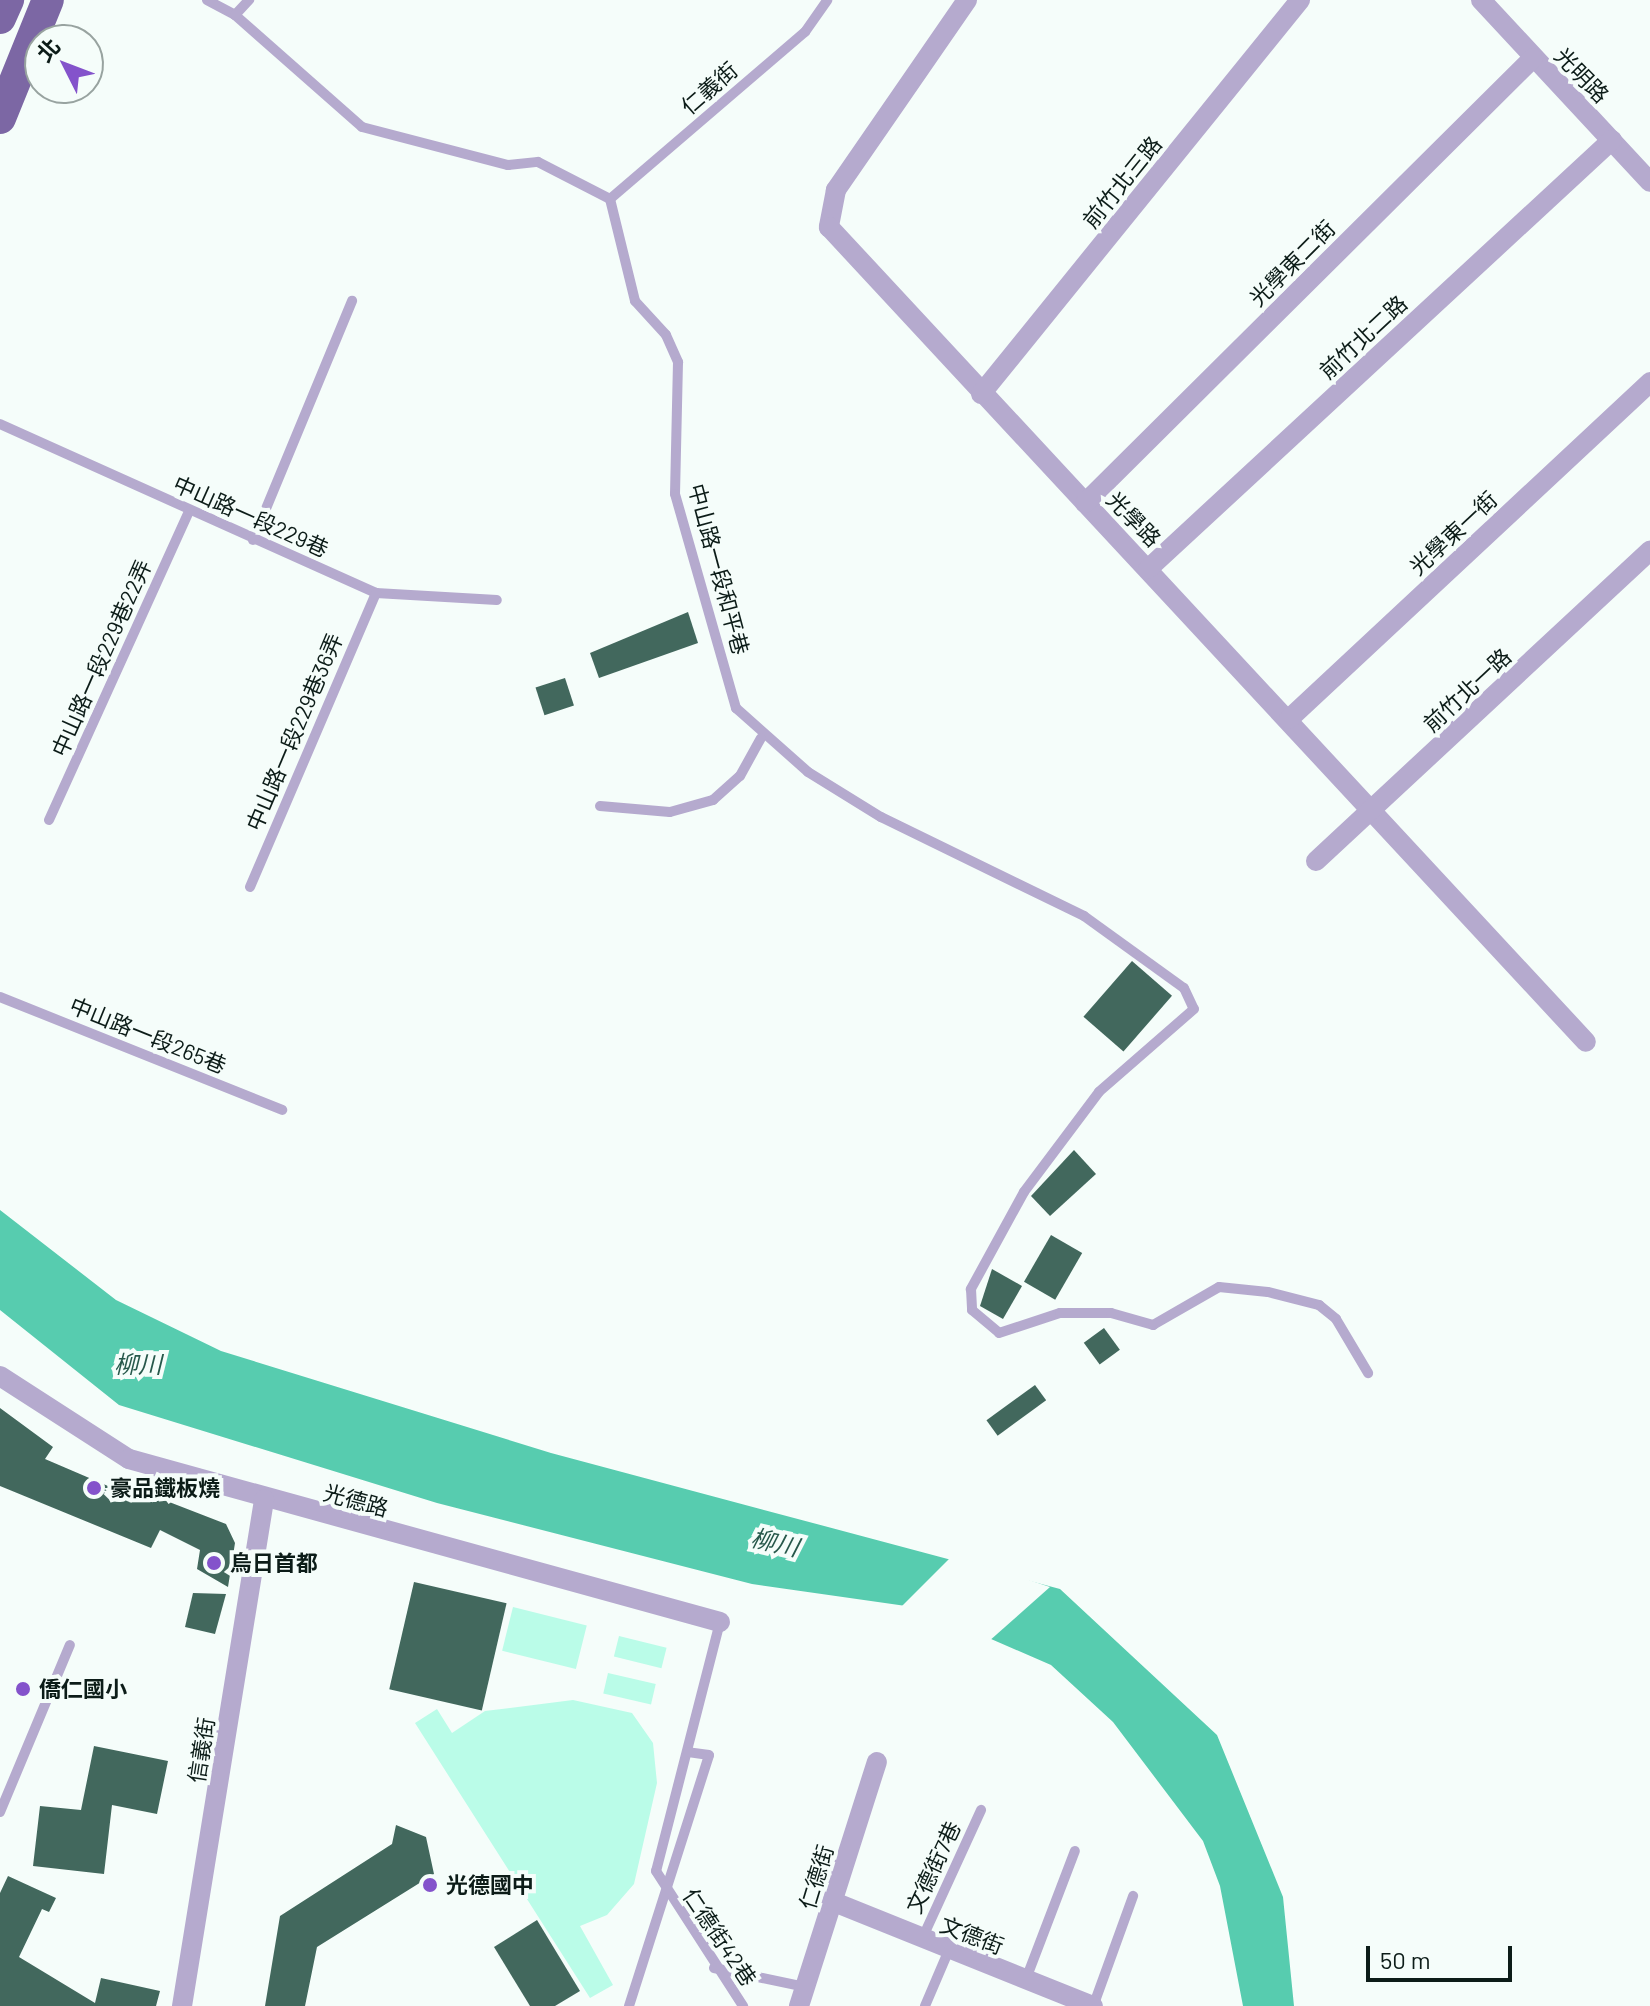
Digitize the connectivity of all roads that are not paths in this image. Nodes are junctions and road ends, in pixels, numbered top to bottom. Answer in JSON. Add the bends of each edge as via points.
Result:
{"nodes":[{"id":1,"x":8,"y":0,"type":"edge"},
{"id":2,"x":48,"y":0,"type":"edge"},
{"id":3,"x":207,"y":0,"type":"edge"},
{"id":4,"x":249,"y":0,"type":"edge"},
{"id":5,"x":827,"y":0,"type":"edge"},
{"id":6,"x":967,"y":0,"type":"edge"},
{"id":7,"x":1300,"y":0,"type":"edge"},
{"id":8,"x":1481,"y":0,"type":"edge"},
{"id":9,"x":235,"y":15,"type":"junction"},
{"id":10,"x":0,"y":18,"type":"edge"},
{"id":11,"x":1533,"y":58,"type":"junction"},
{"id":12,"x":0,"y":118,"type":"edge"},
{"id":13,"x":1612,"y":140,"type":"junction"},
{"id":14,"x":1650,"y":182,"type":"edge"},
{"id":15,"x":610,"y":199,"type":"junction"},
{"id":16,"x":352,"y":301,"type":"dead end"},
{"id":17,"x":1650,"y":382,"type":"edge"},
{"id":18,"x":981,"y":394,"type":"junction"},
{"id":19,"x":0,"y":424,"type":"edge"},
{"id":20,"x":1085,"y":503,"type":"junction"},
{"id":21,"x":189,"y":511,"type":"junction"},
{"id":22,"x":253,"y":540,"type":"junction"},
{"id":23,"x":1650,"y":551,"type":"edge"},
{"id":24,"x":1148,"y":569,"type":"junction"},
{"id":25,"x":376,"y":593,"type":"junction"},
{"id":26,"x":497,"y":600,"type":"dead end"},
{"id":27,"x":1289,"y":719,"type":"junction"},
{"id":28,"x":761,"y":738,"type":"junction"},
{"id":29,"x":600,"y":806,"type":"dead end"},
{"id":30,"x":1371,"y":813,"type":"junction"},
{"id":31,"x":49,"y":820,"type":"dead end"},
{"id":32,"x":1316,"y":861,"type":"dead end"},
{"id":33,"x":250,"y":887,"type":"dead end"},
{"id":34,"x":0,"y":997,"type":"edge"},
{"id":35,"x":1586,"y":1042,"type":"dead end"},
{"id":36,"x":282,"y":1110,"type":"dead end"},
{"id":37,"x":1368,"y":1373,"type":"dead end"},
{"id":38,"x":0,"y":1376,"type":"edge"},
{"id":39,"x":264,"y":1500,"type":"junction"},
{"id":40,"x":720,"y":1622,"type":"joint"},
{"id":41,"x":70,"y":1645,"type":"dead end"},
{"id":42,"x":688,"y":1752,"type":"junction"},
{"id":43,"x":877,"y":1762,"type":"dead end"},
{"id":44,"x":981,"y":1810,"type":"dead end"},
{"id":45,"x":0,"y":1812,"type":"edge"},
{"id":46,"x":1075,"y":1851,"type":"dead end"},
{"id":47,"x":664,"y":1890,"type":"junction"},
{"id":48,"x":1133,"y":1896,"type":"dead end"},
{"id":49,"x":834,"y":1902,"type":"junction"},
{"id":50,"x":920,"y":1942,"type":"junction"},
{"id":51,"x":948,"y":1952,"type":"junction"},
{"id":52,"x":714,"y":1968,"type":"junction"},
{"id":53,"x":1025,"y":1981,"type":"junction"},
{"id":54,"x":802,"y":1997,"type":"edge"},
{"id":55,"x":1094,"y":2005,"type":"edge"},
{"id":56,"x":182,"y":2006,"type":"edge"},
{"id":57,"x":629,"y":2006,"type":"edge"},
{"id":58,"x":743,"y":2006,"type":"edge"},
{"id":59,"x":925,"y":2006,"type":"edge"}],
"edges":[{"from":1,"to":10,"type":"main road"},
{"from":2,"to":12,"type":"main road"},
{"from":3,"to":9,"type":"lane"},
{"from":4,"to":9,"type":"lane"},
{"from":5,"to":15,"type":"lane","name":"仁義街","via":[[805,32]]},
{"from":6,"to":18,"type":"street","name":"光學路","via":[[836,190],[829,227]]},
{"from":7,"to":18,"type":"street","name":"前竹北三路"},
{"from":8,"to":11,"type":"street","name":"光明路"},
{"from":9,"to":15,"type":"lane","via":[[362,127],[508,165],[538,162]]},
{"from":11,"to":13,"type":"street","name":"光明路"},
{"from":11,"to":20,"type":"street","name":"光學東二街"},
{"from":13,"to":14,"type":"street","name":"光明路"},
{"from":13,"to":24,"type":"street","name":"前竹北二路"},
{"from":15,"to":28,"type":"lane","name":"中山路一段和平巷","via":[[626,242],[635,301],[666,335],[678,362],[675,494],[736,708]]},
{"from":16,"to":22,"type":"lane"},
{"from":17,"to":27,"type":"street","name":"光學東一街"},
{"from":18,"to":20,"type":"street","name":"光學路"},
{"from":19,"to":21,"type":"lane","name":"中山路一段229巷"},
{"from":20,"to":24,"type":"street","name":"光學路"},
{"from":21,"to":22,"type":"lane","name":"中山路一段229巷"},
{"from":21,"to":31,"type":"lane","name":"中山路一段229巷22弄"},
{"from":22,"to":25,"type":"lane","name":"中山路一段229巷"},
{"from":23,"to":30,"type":"street","name":"前竹北一路"},
{"from":24,"to":27,"type":"street","name":"光學路"},
{"from":25,"to":26,"type":"lane","name":"中山路一段229巷"},
{"from":25,"to":33,"type":"lane","name":"中山路一段229巷36弄"},
{"from":27,"to":30,"type":"street","name":"光學路"},
{"from":28,"to":29,"type":"lane","via":[[740,776],[713,800],[670,812]]},
{"from":28,"to":37,"type":"lane","name":"中山路一段和平巷","via":[[881,817],[1084,916],[1184,988],[1194,1009],[1099,1092],[1024,1192],[971,1289],[972,1310],[999,1333],[1060,1313],[1111,1313],[1153,1325],[1219,1287],[1268,1292],[1319,1305],[1336,1319]]},
{"from":30,"to":32,"type":"street","name":"前竹北一路"},
{"from":30,"to":35,"type":"street","name":"光學路"},
{"from":34,"to":36,"type":"lane","name":"中山路一段265巷"},
{"from":38,"to":39,"type":"street","name":"光德路","via":[[129,1459]]},
{"from":39,"to":40,"type":"street","name":"光德路"},
{"from":39,"to":56,"type":"street","name":"信義街"},
{"from":40,"to":42,"type":"lane"},
{"from":41,"to":45,"type":"lane"},
{"from":42,"to":47,"type":"lane","via":[[656,1871]]},
{"from":42,"to":47,"type":"lane","via":[[709,1755],[675,1879]]},
{"from":43,"to":49,"type":"street","name":"仁德街"},
{"from":44,"to":50,"type":"lane","name":"文德街7巷"},
{"from":46,"to":53,"type":"lane"},
{"from":47,"to":52,"type":"lane","name":"仁德街42巷"},
{"from":47,"to":57,"type":"lane"},
{"from":48,"to":55,"type":"lane"},
{"from":49,"to":50,"type":"street","name":"文德街"},
{"from":49,"to":54,"type":"street","name":"仁德街"},
{"from":50,"to":51,"type":"street","name":"文德街"},
{"from":51,"to":53,"type":"street","name":"文德街"},
{"from":51,"to":59,"type":"lane"},
{"from":52,"to":54,"type":"lane"},
{"from":52,"to":58,"type":"lane","name":"仁德街42巷"},
{"from":53,"to":55,"type":"street","name":"文德街"}]}
